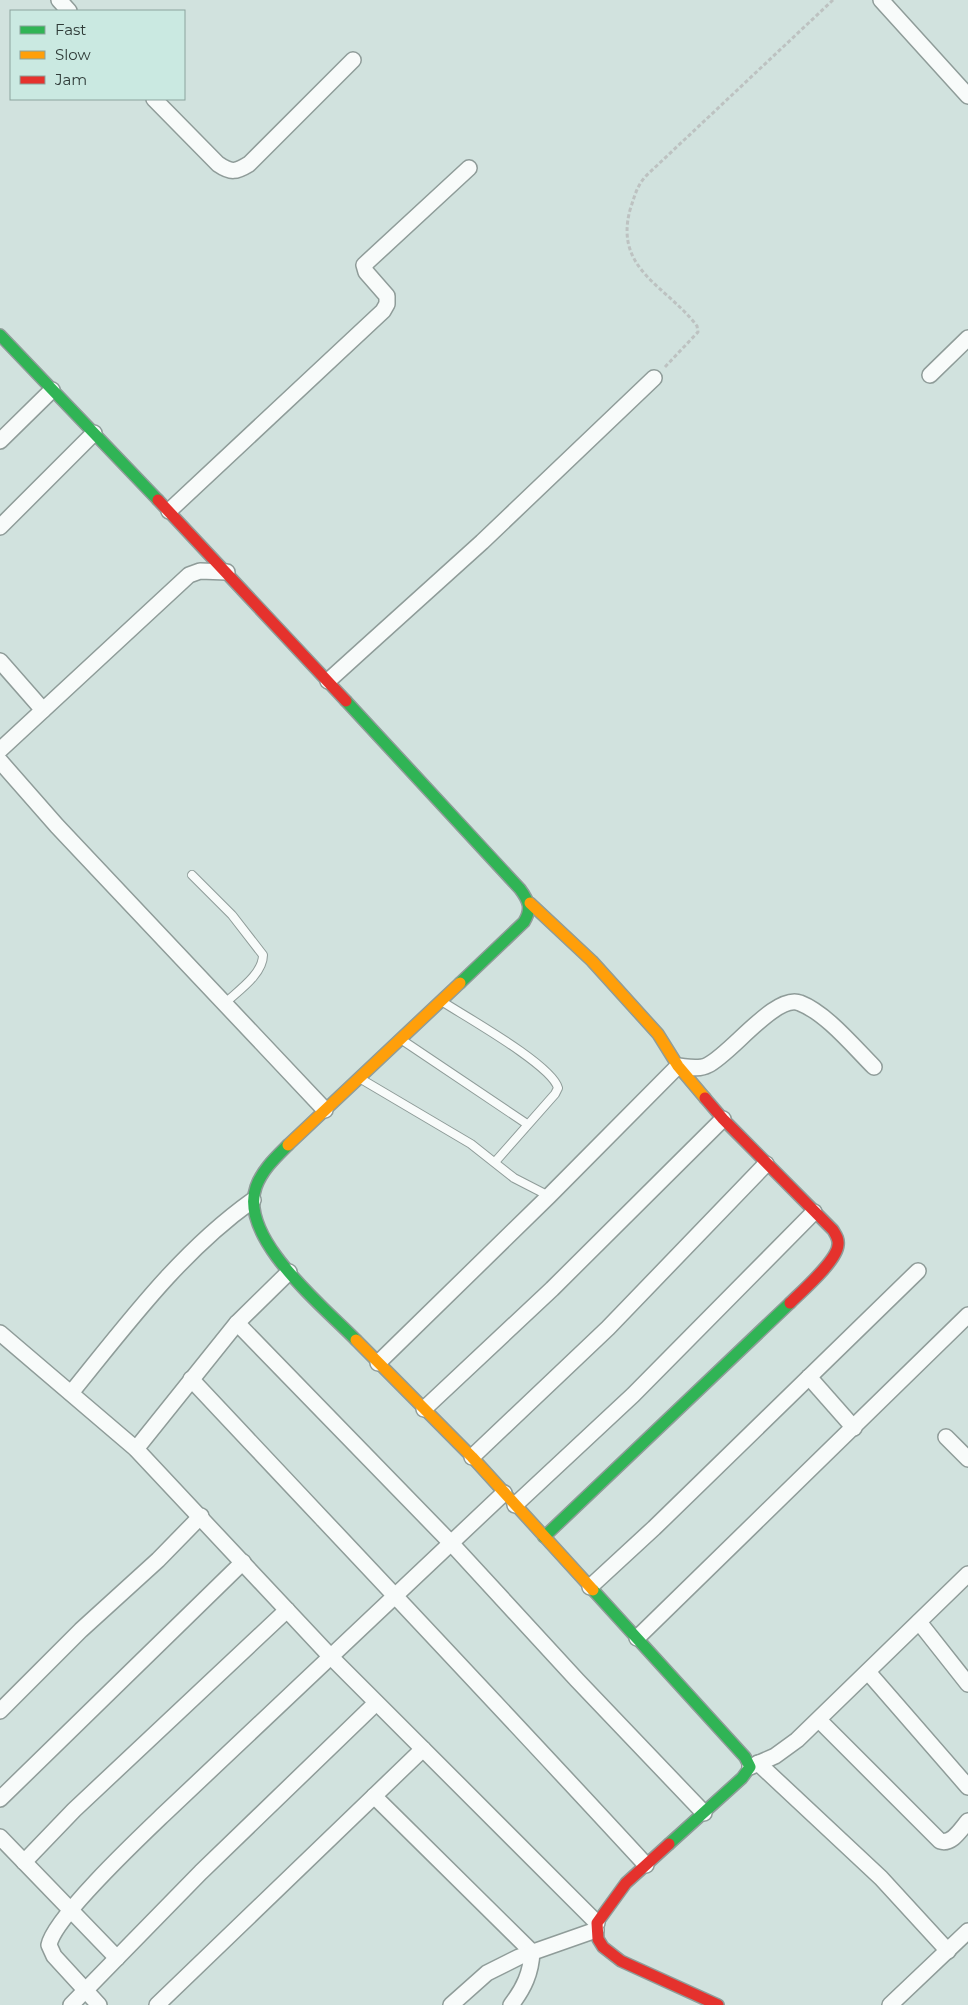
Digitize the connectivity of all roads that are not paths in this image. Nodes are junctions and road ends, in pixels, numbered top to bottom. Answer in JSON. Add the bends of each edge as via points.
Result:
{"nodes":[{"id":1,"x":58,"y":0,"type":"edge"},
{"id":2,"x":881,"y":0,"type":"edge"},
{"id":3,"x":69,"y":10,"type":"edge"},
{"id":4,"x":354,"y":60,"type":"dead end"},
{"id":5,"x":968,"y":96,"type":"edge"},
{"id":6,"x":155,"y":100,"type":"edge"},
{"id":7,"x":470,"y":168,"type":"dead end"},
{"id":8,"x":0,"y":335,"type":"edge"},
{"id":9,"x":968,"y":338,"type":"edge"},
{"id":10,"x":930,"y":376,"type":"dead end"},
{"id":11,"x":654,"y":378,"type":"road end"},
{"id":12,"x":52,"y":390,"type":"junction"},
{"id":13,"x":94,"y":434,"type":"junction"},
{"id":14,"x":0,"y":440,"type":"edge"},
{"id":15,"x":169,"y":512,"type":"junction"},
{"id":16,"x":0,"y":527,"type":"edge"},
{"id":17,"x":227,"y":572,"type":"junction"},
{"id":18,"x":0,"y":661,"type":"edge"},
{"id":19,"x":328,"y":682,"type":"junction"},
{"id":20,"x":43,"y":710,"type":"junction"},
{"id":21,"x":0,"y":750,"type":"edge"},
{"id":22,"x":0,"y":761,"type":"edge"},
{"id":23,"x":192,"y":875,"type":"dead end"},
{"id":24,"x":530,"y":903,"type":"junction"},
{"id":25,"x":441,"y":1000,"type":"junction"},
{"id":26,"x":225,"y":1003,"type":"junction"},
{"id":27,"x":400,"y":1039,"type":"junction"},
{"id":28,"x":678,"y":1066,"type":"junction"},
{"id":29,"x":874,"y":1067,"type":"dead end"},
{"id":30,"x":359,"y":1078,"type":"junction"},
{"id":31,"x":325,"y":1110,"type":"junction"},
{"id":32,"x":723,"y":1119,"type":"junction"},
{"id":33,"x":527,"y":1124,"type":"junction"},
{"id":34,"x":495,"y":1162,"type":"junction"},
{"id":35,"x":766,"y":1164,"type":"junction"},
{"id":36,"x":549,"y":1196,"type":"junction"},
{"id":37,"x":253,"y":1200,"type":"junction"},
{"id":38,"x":814,"y":1212,"type":"junction"},
{"id":39,"x":918,"y":1271,"type":"dead end"},
{"id":40,"x":289,"y":1272,"type":"junction"},
{"id":41,"x":968,"y":1315,"type":"edge"},
{"id":42,"x":237,"y":1323,"type":"junction"},
{"id":43,"x":0,"y":1333,"type":"edge"},
{"id":44,"x":378,"y":1363,"type":"junction"},
{"id":45,"x":809,"y":1377,"type":"junction"},
{"id":46,"x":191,"y":1379,"type":"junction"},
{"id":47,"x":71,"y":1393,"type":"junction"},
{"id":48,"x":424,"y":1409,"type":"junction"},
{"id":49,"x":854,"y":1428,"type":"junction"},
{"id":50,"x":946,"y":1437,"type":"dead end"},
{"id":51,"x":136,"y":1449,"type":"junction"},
{"id":52,"x":472,"y":1457,"type":"junction"},
{"id":53,"x":968,"y":1459,"type":"edge"},
{"id":54,"x":504,"y":1493,"type":"junction"},
{"id":55,"x":515,"y":1504,"type":"junction"},
{"id":56,"x":201,"y":1516,"type":"junction"},
{"id":57,"x":544,"y":1537,"type":"junction"},
{"id":58,"x":451,"y":1543,"type":"junction"},
{"id":59,"x":243,"y":1562,"type":"junction"},
{"id":60,"x":968,"y":1574,"type":"edge"},
{"id":61,"x":590,"y":1587,"type":"junction"},
{"id":62,"x":394,"y":1597,"type":"junction"},
{"id":63,"x":287,"y":1610,"type":"junction"},
{"id":64,"x":919,"y":1622,"type":"junction"},
{"id":65,"x":637,"y":1638,"type":"junction"},
{"id":66,"x":331,"y":1657,"type":"junction"},
{"id":67,"x":868,"y":1672,"type":"junction"},
{"id":68,"x":968,"y":1684,"type":"edge"},
{"id":69,"x":376,"y":1702,"type":"junction"},
{"id":70,"x":0,"y":1711,"type":"edge"},
{"id":71,"x":820,"y":1721,"type":"junction"},
{"id":72,"x":422,"y":1750,"type":"junction"},
{"id":73,"x":754,"y":1765,"type":"junction"},
{"id":74,"x":968,"y":1787,"type":"edge"},
{"id":75,"x":374,"y":1796,"type":"junction"},
{"id":76,"x":0,"y":1799,"type":"edge"},
{"id":77,"x":704,"y":1813,"type":"junction"},
{"id":78,"x":968,"y":1820,"type":"edge"},
{"id":79,"x":0,"y":1838,"type":"edge"},
{"id":80,"x":24,"y":1862,"type":"junction"},
{"id":81,"x":646,"y":1865,"type":"junction"},
{"id":82,"x":71,"y":1912,"type":"junction"},
{"id":83,"x":597,"y":1926,"type":"junction"},
{"id":84,"x":968,"y":1931,"type":"edge"},
{"id":85,"x":948,"y":1950,"type":"junction"},
{"id":86,"x":532,"y":1952,"type":"junction"},
{"id":87,"x":117,"y":1958,"type":"junction"},
{"id":88,"x":85,"y":1991,"type":"junction"},
{"id":89,"x":71,"y":2005,"type":"edge"},
{"id":90,"x":99,"y":2005,"type":"edge"},
{"id":91,"x":157,"y":2005,"type":"edge"},
{"id":92,"x":451,"y":2005,"type":"edge"},
{"id":93,"x":511,"y":2005,"type":"edge"},
{"id":94,"x":718,"y":2005,"type":"edge"},
{"id":95,"x":890,"y":2005,"type":"edge"}],
"edges":[{"from":1,"to":3,"type":"street"},
{"from":2,"to":5,"type":"street"},
{"from":4,"to":6,"type":"street","via":[[239,171],[228,172],[218,164]]},
{"from":7,"to":15,"type":"street","via":[[364,265],[366,272],[387,296],[383,311]]},
{"from":8,"to":12,"type":"street"},
{"from":9,"to":10,"type":"street"},
{"from":11,"to":19,"type":"street","via":[[482,542]]},
{"from":12,"to":13,"type":"street"},
{"from":12,"to":14,"type":"street"},
{"from":13,"to":15,"type":"street"},
{"from":13,"to":16,"type":"street"},
{"from":15,"to":17,"type":"street"},
{"from":17,"to":19,"type":"street"},
{"from":17,"to":20,"type":"street","via":[[200,571],[189,575]]},
{"from":18,"to":20,"type":"street"},
{"from":19,"to":24,"type":"street"},
{"from":20,"to":21,"type":"street"},
{"from":22,"to":26,"type":"street","via":[[57,826]]},
{"from":23,"to":26,"type":"lane","via":[[232,915],[263,955],[258,970]]},
{"from":24,"to":25,"type":"street","via":[[530,914],[524,922]]},
{"from":24,"to":28,"type":"street","via":[[592,961],[658,1034]]},
{"from":25,"to":27,"type":"street"},
{"from":25,"to":33,"type":"lane","via":[[538,1064],[556,1082],[555,1094]]},
{"from":26,"to":31,"type":"street"},
{"from":27,"to":30,"type":"street"},
{"from":27,"to":33,"type":"lane"},
{"from":28,"to":29,"type":"street","via":[[709,1065],[781,1004],[798,1002],[819,1015]]},
{"from":28,"to":32,"type":"street"},
{"from":28,"to":36,"type":"street"},
{"from":30,"to":31,"type":"street"},
{"from":30,"to":34,"type":"lane","via":[[471,1144]]},
{"from":31,"to":37,"type":"street","via":[[260,1176]]},
{"from":32,"to":35,"type":"street"},
{"from":32,"to":48,"type":"street","via":[[552,1289]]},
{"from":33,"to":34,"type":"lane"},
{"from":34,"to":36,"type":"lane","via":[[514,1178]]},
{"from":35,"to":38,"type":"street"},
{"from":35,"to":52,"type":"street","via":[[608,1328]]},
{"from":36,"to":44,"type":"street"},
{"from":37,"to":40,"type":"street","via":[[260,1231]]},
{"from":37,"to":47,"type":"street","via":[[209,1234],[163,1281]]},
{"from":38,"to":55,"type":"street","via":[[633,1395]]},
{"from":38,"to":57,"type":"street","via":[[838,1237],[835,1255],[778,1316]]},
{"from":39,"to":45,"type":"street"},
{"from":40,"to":42,"type":"street"},
{"from":40,"to":44,"type":"street"},
{"from":41,"to":49,"type":"street"},
{"from":42,"to":46,"type":"street"},
{"from":42,"to":58,"type":"street"},
{"from":43,"to":47,"type":"street"},
{"from":44,"to":48,"type":"street"},
{"from":45,"to":49,"type":"street"},
{"from":45,"to":61,"type":"street"},
{"from":46,"to":51,"type":"street"},
{"from":46,"to":62,"type":"street"},
{"from":47,"to":51,"type":"street"},
{"from":48,"to":52,"type":"street"},
{"from":49,"to":65,"type":"street"},
{"from":50,"to":53,"type":"street"},
{"from":51,"to":56,"type":"street"},
{"from":52,"to":54,"type":"street"},
{"from":54,"to":55,"type":"street"},
{"from":54,"to":58,"type":"street"},
{"from":55,"to":57,"type":"street"},
{"from":56,"to":59,"type":"street"},
{"from":56,"to":70,"type":"street"},
{"from":57,"to":61,"type":"street"},
{"from":58,"to":62,"type":"street"},
{"from":58,"to":77,"type":"street"},
{"from":59,"to":63,"type":"street"},
{"from":59,"to":76,"type":"street"},
{"from":60,"to":64,"type":"street"},
{"from":61,"to":65,"type":"street"},
{"from":62,"to":66,"type":"street"},
{"from":62,"to":81,"type":"street"},
{"from":63,"to":66,"type":"street"},
{"from":63,"to":80,"type":"street","via":[[74,1810]]},
{"from":64,"to":67,"type":"street"},
{"from":64,"to":68,"type":"street"},
{"from":65,"to":73,"type":"street"},
{"from":66,"to":69,"type":"street"},
{"from":66,"to":82,"type":"street","via":[[164,1814]]},
{"from":67,"to":71,"type":"street"},
{"from":67,"to":74,"type":"street"},
{"from":69,"to":72,"type":"street"},
{"from":69,"to":87,"type":"street"},
{"from":71,"to":73,"type":"street","via":[[790,1746]]},
{"from":71,"to":78,"type":"street","via":[[940,1841],[950,1840]]},
{"from":72,"to":75,"type":"street"},
{"from":72,"to":83,"type":"street"},
{"from":73,"to":77,"type":"street"},
{"from":73,"to":85,"type":"street","via":[[881,1878]]},
{"from":75,"to":86,"type":"street"},
{"from":75,"to":91,"type":"street"},
{"from":77,"to":81,"type":"street"},
{"from":79,"to":80,"type":"street"},
{"from":80,"to":82,"type":"street"},
{"from":81,"to":83,"type":"street","via":[[626,1883]]},
{"from":82,"to":87,"type":"street"},
{"from":82,"to":88,"type":"street","via":[[50,1938],[48,1946]]},
{"from":83,"to":86,"type":"street"},
{"from":83,"to":94,"type":"street","via":[[598,1939],[603,1947],[620,1961]]},
{"from":84,"to":85,"type":"street"},
{"from":85,"to":95,"type":"street"},
{"from":86,"to":92,"type":"street","via":[[487,1973]]},
{"from":86,"to":93,"type":"street","via":[[531,1969]]},
{"from":87,"to":88,"type":"street"},
{"from":88,"to":89,"type":"street"},
{"from":88,"to":90,"type":"street"}]}
